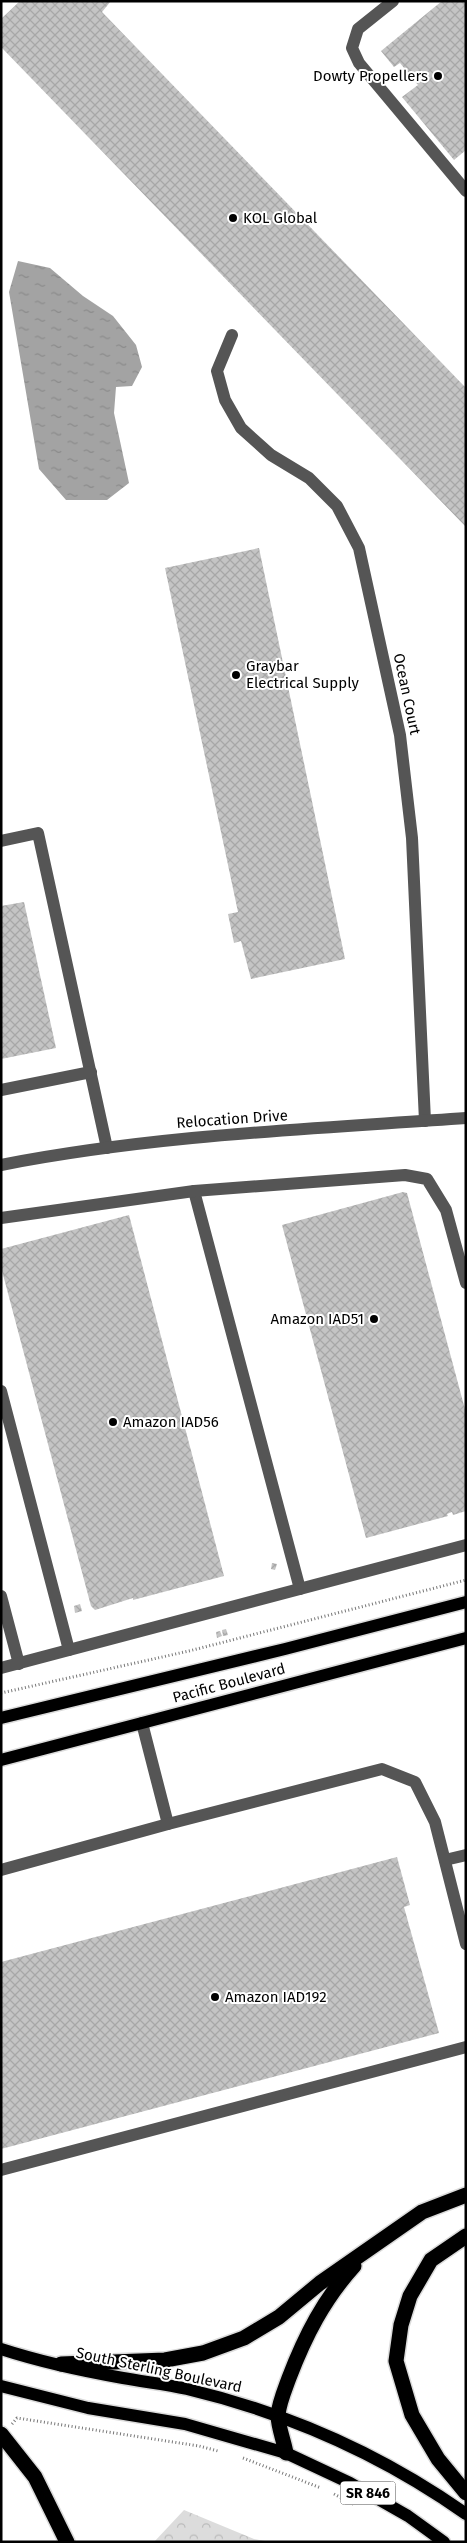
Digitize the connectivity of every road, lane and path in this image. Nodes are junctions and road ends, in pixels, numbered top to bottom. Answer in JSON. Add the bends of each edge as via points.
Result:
{"nodes":[{"id":1,"x":393,"y":1,"type":"edge"},
{"id":2,"x":466,"y":191,"type":"edge"},
{"id":3,"x":232,"y":335,"type":"dead end"},
{"id":4,"x":1,"y":841,"type":"edge"},
{"id":5,"x":90,"y":1072,"type":"junction"},
{"id":6,"x":1,"y":1090,"type":"edge"},
{"id":7,"x":466,"y":1118,"type":"edge"},
{"id":8,"x":425,"y":1121,"type":"junction"},
{"id":9,"x":108,"y":1148,"type":"junction"},
{"id":10,"x":1,"y":1165,"type":"edge"},
{"id":11,"x":194,"y":1191,"type":"junction"},
{"id":12,"x":1,"y":1218,"type":"edge"},
{"id":13,"x":466,"y":1283,"type":"edge"},
{"id":14,"x":1,"y":1391,"type":"edge"},
{"id":15,"x":466,"y":1545,"type":"edge"},
{"id":16,"x":466,"y":1580,"type":"edge"},
{"id":17,"x":300,"y":1589,"type":"junction"},
{"id":18,"x":1,"y":1596,"type":"edge"},
{"id":19,"x":466,"y":1602,"type":"edge"},
{"id":20,"x":466,"y":1638,"type":"edge"},
{"id":21,"x":69,"y":1650,"type":"junction"},
{"id":22,"x":19,"y":1664,"type":"junction"},
{"id":23,"x":1,"y":1668,"type":"edge"},
{"id":24,"x":1,"y":1693,"type":"edge"},
{"id":25,"x":1,"y":1718,"type":"edge"},
{"id":26,"x":142,"y":1723,"type":"junction"},
{"id":27,"x":1,"y":1760,"type":"edge"},
{"id":28,"x":168,"y":1824,"type":"junction"},
{"id":29,"x":466,"y":1855,"type":"edge"},
{"id":30,"x":445,"y":1860,"type":"junction"},
{"id":31,"x":1,"y":1870,"type":"edge"},
{"id":32,"x":460,"y":1899,"type":"edge"},
{"id":33,"x":466,"y":1944,"type":"edge"},
{"id":34,"x":466,"y":2047,"type":"edge"},
{"id":35,"x":1,"y":2170,"type":"edge"},
{"id":36,"x":466,"y":2195,"type":"edge"},
{"id":37,"x":466,"y":2236,"type":"edge"},
{"id":38,"x":374,"y":2244,"type":"junction"},
{"id":39,"x":1,"y":2349,"type":"edge"},
{"id":40,"x":61,"y":2364,"type":"junction"},
{"id":41,"x":1,"y":2386,"type":"edge"},
{"id":42,"x":278,"y":2415,"type":"junction"},
{"id":43,"x":2,"y":2434,"type":"edge"},
{"id":44,"x":223,"y":2452,"type":"dead end"},
{"id":45,"x":286,"y":2453,"type":"junction"},
{"id":46,"x":239,"y":2457,"type":"dead end"},
{"id":47,"x":466,"y":2493,"type":"edge"},
{"id":48,"x":361,"y":2508,"type":"dead end"},
{"id":49,"x":466,"y":2514,"type":"edge"},
{"id":50,"x":67,"y":2542,"type":"edge"},
{"id":51,"x":444,"y":2542,"type":"edge"}],
"edges":[{"from":1,"to":2,"type":"street","via":[[358,29],[352,48],[359,63]]},
{"from":3,"to":8,"type":"street","name":"Ocean Court","via":[[217,372],[225,400],[241,428],[271,455],[309,478],[337,506],[359,548],[400,735],[412,838]]},
{"from":4,"to":5,"type":"street","via":[[38,833]]},
{"from":5,"to":6,"type":"street"},
{"from":5,"to":9,"type":"street"},
{"from":7,"to":8,"type":"street","name":"Relocation Drive"},
{"from":8,"to":9,"type":"street","name":"Relocation Drive","via":[[214,1136]]},
{"from":9,"to":10,"type":"street","name":"Relocation Drive"},
{"from":11,"to":12,"type":"street"},
{"from":11,"to":13,"type":"street","via":[[405,1176],[427,1178],[446,1210]]},
{"from":11,"to":17,"type":"street"},
{"from":14,"to":21,"type":"street"},
{"from":15,"to":17,"type":"street"},
{"from":16,"to":24,"type":"path","via":[[189,1651]]},
{"from":17,"to":21,"type":"street"},
{"from":18,"to":22,"type":"street"},
{"from":19,"to":25,"type":"main road","name":"Pacific Boulevard","via":[[285,1650]]},
{"from":20,"to":26,"type":"main road","name":"Pacific Boulevard"},
{"from":21,"to":22,"type":"street"},
{"from":22,"to":23,"type":"street"},
{"from":26,"to":27,"type":"main road","name":"Pacific Boulevard"},
{"from":26,"to":28,"type":"street"},
{"from":28,"to":30,"type":"street","via":[[382,1769],[415,1782],[435,1822]]},
{"from":28,"to":31,"type":"street"},
{"from":29,"to":30,"type":"street"},
{"from":30,"to":32,"type":"street"},
{"from":32,"to":33,"type":"street"},
{"from":34,"to":35,"type":"street"},
{"from":36,"to":38,"type":"highway","via":[[422,2212]]},
{"from":37,"to":47,"type":"highway","via":[[431,2260],[410,2296],[401,2325],[396,2361],[412,2415],[438,2460]]},
{"from":38,"to":40,"type":"highway","via":[[279,2317],[244,2338],[203,2353],[165,2360]]},
{"from":38,"to":42,"type":"highway","via":[[334,2289],[317,2316],[301,2346]]},
{"from":39,"to":40,"type":"main road","name":"South Sterling Boulevard","number":"SR 846"},
{"from":40,"to":42,"type":"main road","name":"South Sterling Boulevard","number":"SR 846","via":[[186,2389]]},
{"from":41,"to":45,"type":"main road","number":"SR 846","via":[[88,2408],[185,2424]]},
{"from":42,"to":45,"type":"highway"},
{"from":42,"to":49,"type":"main road","name":"South Sterling Boulevard","number":"SR 846","via":[[386,2464]]},
{"from":43,"to":44,"type":"path","via":[[17,2418]]},
{"from":43,"to":50,"type":"highway","via":[[35,2476]]},
{"from":45,"to":51,"type":"main road","number":"SR 846","via":[[350,2482],[408,2516]]},
{"from":46,"to":48,"type":"path","via":[[328,2491]]}]}
